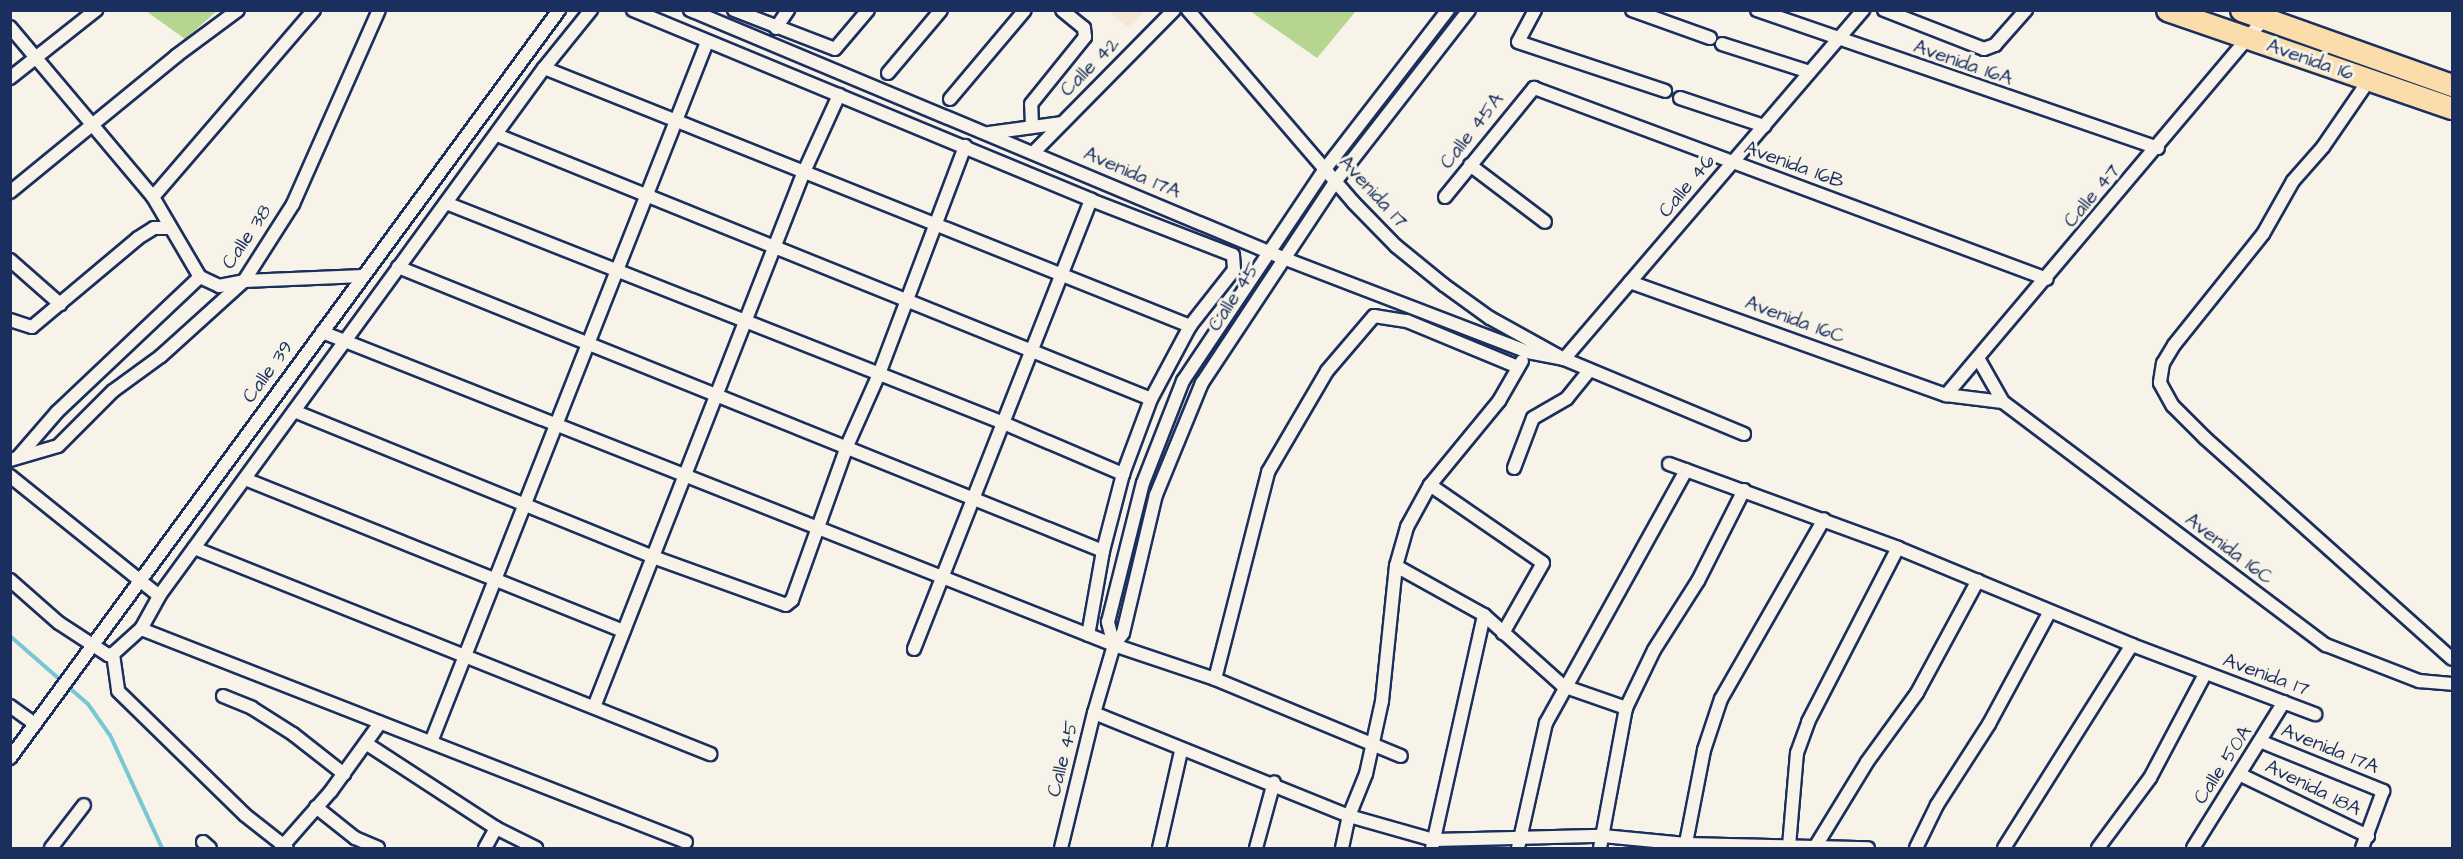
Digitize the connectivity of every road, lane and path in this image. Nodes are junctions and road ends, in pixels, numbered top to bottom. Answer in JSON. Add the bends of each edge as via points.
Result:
{"nodes":[{"id":1,"x":96,"y":10,"type":"edge"},
{"id":2,"x":238,"y":10,"type":"edge"},
{"id":3,"x":314,"y":10,"type":"edge"},
{"id":4,"x":379,"y":10,"type":"edge"},
{"id":5,"x":559,"y":10,"type":"edge"},
{"id":6,"x":591,"y":10,"type":"edge"},
{"id":7,"x":633,"y":10,"type":"edge"},
{"id":8,"x":690,"y":10,"type":"edge"},
{"id":9,"x":788,"y":10,"type":"edge"},
{"id":10,"x":868,"y":10,"type":"edge"},
{"id":11,"x":941,"y":10,"type":"edge"},
{"id":12,"x":1024,"y":10,"type":"edge"},
{"id":13,"x":1062,"y":10,"type":"edge"},
{"id":14,"x":1174,"y":10,"type":"edge"},
{"id":15,"x":1188,"y":10,"type":"edge"},
{"id":16,"x":1448,"y":10,"type":"edge"},
{"id":17,"x":1469,"y":10,"type":"edge"},
{"id":18,"x":1535,"y":10,"type":"edge"},
{"id":19,"x":1632,"y":10,"type":"edge"},
{"id":20,"x":1757,"y":10,"type":"edge"},
{"id":21,"x":1863,"y":10,"type":"edge"},
{"id":22,"x":1884,"y":10,"type":"edge"},
{"id":23,"x":2025,"y":10,"type":"edge"},
{"id":24,"x":2167,"y":10,"type":"edge"},
{"id":25,"x":742,"y":12,"type":"edge"},
{"id":26,"x":2249,"y":13,"type":"edge"},
{"id":27,"x":10,"y":27,"type":"edge"},
{"id":28,"x":776,"y":28,"type":"junction"},
{"id":29,"x":2241,"y":37,"type":"junction"},
{"id":30,"x":1710,"y":38,"type":"dead end"},
{"id":31,"x":1837,"y":40,"type":"junction"},
{"id":32,"x":707,"y":42,"type":"junction"},
{"id":33,"x":1722,"y":44,"type":"dead end"},
{"id":34,"x":39,"y":59,"type":"junction"},
{"id":35,"x":544,"y":69,"type":"junction"},
{"id":36,"x":1810,"y":72,"type":"junction"},
{"id":37,"x":888,"y":73,"type":"dead end"},
{"id":38,"x":10,"y":78,"type":"edge"},
{"id":39,"x":2369,"y":80,"type":"junction"},
{"id":40,"x":2452,"y":85,"type":"edge"},
{"id":41,"x":1529,"y":90,"type":"joint"},
{"id":42,"x":1665,"y":91,"type":"dead end"},
{"id":43,"x":838,"y":94,"type":"junction"},
{"id":44,"x":1680,"y":98,"type":"dead end"},
{"id":45,"x":950,"y":99,"type":"dead end"},
{"id":46,"x":2452,"y":108,"type":"edge"},
{"id":47,"x":676,"y":122,"type":"junction"},
{"id":48,"x":1062,"y":123,"type":"junction"},
{"id":49,"x":93,"y":124,"type":"junction"},
{"id":50,"x":1764,"y":126,"type":"junction"},
{"id":51,"x":1032,"y":127,"type":"junction"},
{"id":52,"x":988,"y":133,"type":"junction"},
{"id":53,"x":497,"y":135,"type":"junction"},
{"id":54,"x":965,"y":147,"type":"junction"},
{"id":55,"x":2158,"y":148,"type":"junction"},
{"id":56,"x":1034,"y":152,"type":"junction"},
{"id":57,"x":1732,"y":163,"type":"junction"},
{"id":58,"x":1470,"y":165,"type":"junction"},
{"id":59,"x":1325,"y":170,"type":"junction"},
{"id":60,"x":803,"y":174,"type":"junction"},
{"id":61,"x":1335,"y":182,"type":"junction"},
{"id":62,"x":10,"y":192,"type":"edge"},
{"id":63,"x":153,"y":196,"type":"junction"},
{"id":64,"x":646,"y":196,"type":"junction"},
{"id":65,"x":1445,"y":197,"type":"dead end"},
{"id":66,"x":1091,"y":200,"type":"junction"},
{"id":67,"x":446,"y":203,"type":"junction"},
{"id":68,"x":1545,"y":222,"type":"dead end"},
{"id":69,"x":170,"y":228,"type":"junction"},
{"id":70,"x":936,"y":228,"type":"junction"},
{"id":71,"x":775,"y":246,"type":"junction"},
{"id":72,"x":1267,"y":251,"type":"junction"},
{"id":73,"x":1283,"y":258,"type":"junction"},
{"id":74,"x":10,"y":260,"type":"edge"},
{"id":75,"x":398,"y":267,"type":"junction"},
{"id":76,"x":617,"y":271,"type":"junction"},
{"id":77,"x":363,"y":276,"type":"junction"},
{"id":78,"x":1060,"y":276,"type":"junction"},
{"id":79,"x":200,"y":277,"type":"junction"},
{"id":80,"x":2047,"y":279,"type":"junction"},
{"id":81,"x":244,"y":281,"type":"junction"},
{"id":82,"x":1630,"y":282,"type":"junction"},
{"id":83,"x":906,"y":301,"type":"junction"},
{"id":84,"x":60,"y":304,"type":"junction"},
{"id":85,"x":10,"y":320,"type":"edge"},
{"id":86,"x":746,"y":322,"type":"junction"},
{"id":87,"x":1190,"y":326,"type":"junction"},
{"id":88,"x":322,"y":332,"type":"junction"},
{"id":89,"x":345,"y":341,"type":"junction"},
{"id":90,"x":589,"y":344,"type":"junction"},
{"id":91,"x":1030,"y":349,"type":"junction"},
{"id":92,"x":1528,"y":352,"type":"junction"},
{"id":93,"x":1978,"y":358,"type":"junction"},
{"id":94,"x":1564,"y":359,"type":"junction"},
{"id":95,"x":1518,"y":367,"type":"junction"},
{"id":96,"x":1589,"y":371,"type":"junction"},
{"id":97,"x":879,"y":374,"type":"junction"},
{"id":98,"x":717,"y":394,"type":"junction"},
{"id":99,"x":1946,"y":395,"type":"junction"},
{"id":100,"x":1151,"y":399,"type":"junction"},
{"id":101,"x":2002,"y":402,"type":"junction"},
{"id":102,"x":294,"y":411,"type":"junction"},
{"id":103,"x":1001,"y":422,"type":"junction"},
{"id":104,"x":555,"y":424,"type":"junction"},
{"id":105,"x":1744,"y":434,"type":"dead end"},
{"id":106,"x":847,"y":446,"type":"junction"},
{"id":107,"x":15,"y":458,"type":"edge"},
{"id":108,"x":1669,"y":464,"type":"dead end"},
{"id":109,"x":1514,"y":468,"type":"dead end"},
{"id":110,"x":1686,"y":470,"type":"junction"},
{"id":111,"x":1123,"y":474,"type":"junction"},
{"id":112,"x":10,"y":476,"type":"edge"},
{"id":113,"x":687,"y":476,"type":"junction"},
{"id":114,"x":244,"y":479,"type":"junction"},
{"id":115,"x":1430,"y":485,"type":"junction"},
{"id":116,"x":1744,"y":490,"type":"junction"},
{"id":117,"x":971,"y":498,"type":"junction"},
{"id":118,"x":522,"y":505,"type":"junction"},
{"id":119,"x":1824,"y":519,"type":"junction"},
{"id":120,"x":817,"y":528,"type":"junction"},
{"id":121,"x":194,"y":548,"type":"junction"},
{"id":122,"x":1898,"y":548,"type":"junction"},
{"id":123,"x":1103,"y":551,"type":"junction"},
{"id":124,"x":653,"y":557,"type":"junction"},
{"id":125,"x":1396,"y":566,"type":"junction"},
{"id":126,"x":940,"y":576,"type":"junction"},
{"id":127,"x":140,"y":579,"type":"junction"},
{"id":128,"x":497,"y":579,"type":"junction"},
{"id":129,"x":10,"y":580,"type":"edge"},
{"id":130,"x":1978,"y":580,"type":"junction"},
{"id":131,"x":159,"y":596,"type":"junction"},
{"id":132,"x":2050,"y":611,"type":"junction"},
{"id":133,"x":1485,"y":615,"type":"junction"},
{"id":134,"x":141,"y":629,"type":"junction"},
{"id":135,"x":624,"y":630,"type":"junction"},
{"id":136,"x":1503,"y":633,"type":"junction"},
{"id":137,"x":1088,"y":634,"type":"junction"},
{"id":138,"x":1114,"y":645,"type":"junction"},
{"id":139,"x":2132,"y":645,"type":"junction"},
{"id":140,"x":91,"y":646,"type":"junction"},
{"id":141,"x":914,"y":650,"type":"dead end"},
{"id":142,"x":113,"y":654,"type":"junction"},
{"id":143,"x":465,"y":657,"type":"junction"},
{"id":144,"x":2452,"y":659,"type":"edge"},
{"id":145,"x":2205,"y":674,"type":"junction"},
{"id":146,"x":1215,"y":680,"type":"junction"},
{"id":147,"x":2452,"y":684,"type":"edge"},
{"id":148,"x":1563,"y":687,"type":"junction"},
{"id":149,"x":223,"y":696,"type":"dead end"},
{"id":150,"x":2284,"y":702,"type":"junction"},
{"id":151,"x":10,"y":706,"type":"edge"},
{"id":152,"x":594,"y":707,"type":"junction"},
{"id":153,"x":1626,"y":708,"type":"junction"},
{"id":154,"x":1094,"y":713,"type":"junction"},
{"id":155,"x":2315,"y":714,"type":"dead end"},
{"id":156,"x":380,"y":723,"type":"junction"},
{"id":157,"x":35,"y":724,"type":"junction"},
{"id":158,"x":431,"y":742,"type":"junction"},
{"id":159,"x":2262,"y":742,"type":"junction"},
{"id":160,"x":367,"y":744,"type":"junction"},
{"id":161,"x":1370,"y":745,"type":"junction"},
{"id":162,"x":1180,"y":751,"type":"junction"},
{"id":163,"x":710,"y":754,"type":"dead end"},
{"id":164,"x":1401,"y":756,"type":"dead end"},
{"id":165,"x":10,"y":758,"type":"edge"},
{"id":166,"x":344,"y":774,"type":"junction"},
{"id":167,"x":2241,"y":775,"type":"junction"},
{"id":168,"x":1274,"y":782,"type":"junction"},
{"id":169,"x":84,"y":805,"type":"dead end"},
{"id":170,"x":316,"y":807,"type":"junction"},
{"id":171,"x":1349,"y":816,"type":"junction"},
{"id":172,"x":496,"y":828,"type":"junction"},
{"id":173,"x":1521,"y":836,"type":"junction"},
{"id":174,"x":1603,"y":836,"type":"junction"},
{"id":175,"x":2367,"y":836,"type":"junction"},
{"id":176,"x":686,"y":842,"type":"dead end"},
{"id":177,"x":1433,"y":844,"type":"edge"},
{"id":178,"x":1818,"y":844,"type":"junction"},
{"id":179,"x":1685,"y":846,"type":"edge"},
{"id":180,"x":1789,"y":846,"type":"junction"},
{"id":181,"x":2198,"y":847,"type":"edge"},
{"id":182,"x":284,"y":848,"type":"edge"},
{"id":183,"x":51,"y":849,"type":"edge"},
{"id":184,"x":378,"y":849,"type":"edge"},
{"id":185,"x":485,"y":849,"type":"edge"},
{"id":186,"x":536,"y":849,"type":"edge"},
{"id":187,"x":1061,"y":849,"type":"edge"},
{"id":188,"x":1159,"y":849,"type":"edge"},
{"id":189,"x":1256,"y":849,"type":"edge"},
{"id":190,"x":1342,"y":849,"type":"edge"},
{"id":191,"x":1518,"y":849,"type":"edge"},
{"id":192,"x":1600,"y":849,"type":"edge"},
{"id":193,"x":1868,"y":849,"type":"edge"},
{"id":194,"x":1916,"y":849,"type":"edge"},
{"id":195,"x":2004,"y":849,"type":"edge"},
{"id":196,"x":2098,"y":849,"type":"edge"},
{"id":197,"x":2362,"y":849,"type":"edge"}],
"edges":[{"from":1,"to":34,"type":"street"},
{"from":2,"to":49,"type":"street"},
{"from":3,"to":63,"type":"street"},
{"from":4,"to":81,"type":"street","name":"Calle 38","via":[[293,204]]},
{"from":5,"to":77,"type":"street","name":"Calle 39"},
{"from":6,"to":35,"type":"street"},
{"from":7,"to":32,"type":"street"},
{"from":8,"to":52,"type":"street","name":"Avenida 17A"},
{"from":9,"to":28,"type":"street"},
{"from":10,"to":28,"type":"street","via":[[835,50]]},
{"from":11,"to":37,"type":"street"},
{"from":12,"to":45,"type":"street"},
{"from":13,"to":51,"type":"street","via":[[1084,28],[1085,37],[1031,104]]},
{"from":14,"to":48,"type":"street","name":"Calle 42"},
{"from":15,"to":59,"type":"street","name":"Avenida 17"},
{"from":16,"to":59,"type":"street","name":"Calle 45"},
{"from":17,"to":61,"type":"street","name":"Calle 45"},
{"from":18,"to":42,"type":"street","via":[[1518,42]]},
{"from":19,"to":30,"type":"street"},
{"from":20,"to":31,"type":"street","name":"Avenida 16A"},
{"from":21,"to":31,"type":"street","name":"Calle 46"},
{"from":22,"to":23,"type":"street","via":[[1984,49],[1995,45]]},
{"from":24,"to":29,"type":"highway","name":"Avenida 16"},
{"from":25,"to":28,"type":"street"},
{"from":26,"to":29,"type":"street","name":"Calle 47"},
{"from":26,"to":29,"type":"street"},
{"from":26,"to":40,"type":"highway","name":"Avenida 16"},
{"from":27,"to":34,"type":"street"},
{"from":29,"to":39,"type":"highway","name":"Avenida 16"},
{"from":29,"to":55,"type":"street","name":"Calle 47"},
{"from":31,"to":36,"type":"street","name":"Calle 46"},
{"from":31,"to":55,"type":"street","name":"Avenida 16A"},
{"from":32,"to":43,"type":"street"},
{"from":32,"to":47,"type":"street"},
{"from":33,"to":36,"type":"street"},
{"from":34,"to":38,"type":"street"},
{"from":34,"to":49,"type":"street"},
{"from":35,"to":47,"type":"street"},
{"from":35,"to":53,"type":"street"},
{"from":36,"to":50,"type":"street","name":"Calle 46"},
{"from":39,"to":46,"type":"highway","name":"Avenida 16"},
{"from":39,"to":144,"type":"street","via":[[2323,147],[2293,181],[2264,234],[2174,345],[2163,363],[2160,383],[2173,406],[2205,438]]},
{"from":41,"to":57,"type":"street","name":"Avenida 16B","via":[[1539,89]]},
{"from":41,"to":58,"type":"street","name":"Calle 45A"},
{"from":43,"to":54,"type":"street"},
{"from":43,"to":60,"type":"street"},
{"from":44,"to":50,"type":"street"},
{"from":47,"to":60,"type":"street"},
{"from":47,"to":64,"type":"street"},
{"from":48,"to":51,"type":"street"},
{"from":48,"to":56,"type":"street","name":"Calle 42"},
{"from":49,"to":62,"type":"street"},
{"from":49,"to":63,"type":"street"},
{"from":50,"to":57,"type":"street","name":"Calle 46"},
{"from":51,"to":52,"type":"street"},
{"from":52,"to":56,"type":"street","name":"Avenida 17A"},
{"from":53,"to":64,"type":"street"},
{"from":53,"to":67,"type":"street"},
{"from":54,"to":66,"type":"street"},
{"from":54,"to":70,"type":"street"},
{"from":55,"to":80,"type":"street","name":"Calle 47"},
{"from":56,"to":72,"type":"street","name":"Avenida 17A"},
{"from":57,"to":80,"type":"street","name":"Avenida 16B"},
{"from":57,"to":82,"type":"street","name":"Calle 46"},
{"from":58,"to":65,"type":"street","name":"Calle 45A"},
{"from":58,"to":68,"type":"street"},
{"from":59,"to":61,"type":"street","name":"Avenida 17"},
{"from":59,"to":72,"type":"street","name":"Calle 45"},
{"from":60,"to":70,"type":"street"},
{"from":60,"to":71,"type":"street"},
{"from":61,"to":73,"type":"street","name":"Calle 45"},
{"from":61,"to":94,"type":"street","name":"Avenida 17","via":[[1396,246],[1444,285],[1490,318]]},
{"from":63,"to":69,"type":"street"},
{"from":64,"to":71,"type":"street"},
{"from":64,"to":76,"type":"street"},
{"from":66,"to":78,"type":"street"},
{"from":66,"to":87,"type":"street","via":[[1233,255],[1234,270]]},
{"from":67,"to":75,"type":"street"},
{"from":67,"to":76,"type":"street"},
{"from":69,"to":79,"type":"street"},
{"from":69,"to":84,"type":"street","via":[[154,228],[138,238]]},
{"from":70,"to":78,"type":"street"},
{"from":70,"to":83,"type":"street"},
{"from":71,"to":83,"type":"street"},
{"from":71,"to":86,"type":"street"},
{"from":72,"to":73,"type":"street","name":"Avenida 17A"},
{"from":72,"to":138,"type":"street","name":"Calle 45","via":[[1183,381],[1153,453],[1108,622]]},
{"from":73,"to":92,"type":"street","name":"Avenida 17A"},
{"from":73,"to":138,"type":"street","name":"Calle 45","via":[[1202,383],[1180,429],[1156,495],[1123,633]]},
{"from":74,"to":84,"type":"street"},
{"from":75,"to":89,"type":"street"},
{"from":75,"to":90,"type":"street"},
{"from":76,"to":86,"type":"street"},
{"from":76,"to":90,"type":"street"},
{"from":77,"to":81,"type":"street"},
{"from":77,"to":88,"type":"street","name":"Calle 39"},
{"from":78,"to":87,"type":"street"},
{"from":78,"to":91,"type":"street"},
{"from":79,"to":81,"type":"street","via":[[219,286]]},
{"from":79,"to":107,"type":"street","via":[[57,412]]},
{"from":80,"to":93,"type":"street","name":"Calle 47"},
{"from":81,"to":107,"type":"street","name":"Calle 38","via":[[160,356],[113,391],[58,446]]},
{"from":82,"to":94,"type":"street","name":"Calle 46"},
{"from":82,"to":99,"type":"street","name":"Avenida 16C"},
{"from":83,"to":91,"type":"street"},
{"from":83,"to":97,"type":"street"},
{"from":84,"to":85,"type":"street","via":[[32,327]]},
{"from":86,"to":97,"type":"street"},
{"from":86,"to":98,"type":"street"},
{"from":87,"to":100,"type":"street"},
{"from":88,"to":89,"type":"street"},
{"from":88,"to":127,"type":"street","name":"Calle 39"},
{"from":89,"to":102,"type":"street"},
{"from":89,"to":104,"type":"street"},
{"from":90,"to":98,"type":"street"},
{"from":90,"to":104,"type":"street"},
{"from":91,"to":100,"type":"street"},
{"from":91,"to":103,"type":"street"},
{"from":92,"to":94,"type":"street","name":"Avenida 17A"},
{"from":92,"to":95,"type":"street"},
{"from":93,"to":99,"type":"street","name":"Calle 47"},
{"from":93,"to":101,"type":"street"},
{"from":94,"to":96,"type":"street"},
{"from":95,"to":115,"type":"street","via":[[1498,401]]},
{"from":95,"to":146,"type":"street","via":[[1407,321],[1374,316],[1327,371],[1268,472]]},
{"from":96,"to":105,"type":"street"},
{"from":96,"to":109,"type":"street","via":[[1567,398],[1533,418]]},
{"from":97,"to":103,"type":"street"},
{"from":97,"to":106,"type":"street"},
{"from":98,"to":106,"type":"street"},
{"from":98,"to":113,"type":"street"},
{"from":99,"to":101,"type":"street","name":"Avenida 16C"},
{"from":100,"to":111,"type":"street"},
{"from":101,"to":147,"type":"street","name":"Avenida 16C","via":[[2326,645],[2419,681]]},
{"from":102,"to":114,"type":"street"},
{"from":102,"to":118,"type":"street"},
{"from":103,"to":111,"type":"street"},
{"from":103,"to":117,"type":"street"},
{"from":104,"to":113,"type":"street"},
{"from":104,"to":118,"type":"street"},
{"from":106,"to":117,"type":"street"},
{"from":106,"to":120,"type":"street"},
{"from":108,"to":110,"type":"street","name":"Avenida 17"},
{"from":110,"to":116,"type":"street","name":"Avenida 17"},
{"from":110,"to":148,"type":"street"},
{"from":111,"to":123,"type":"street"},
{"from":112,"to":127,"type":"street"},
{"from":113,"to":120,"type":"street"},
{"from":113,"to":124,"type":"street"},
{"from":114,"to":121,"type":"street"},
{"from":114,"to":128,"type":"street"},
{"from":115,"to":125,"type":"street","via":[[1407,527]]},
{"from":115,"to":136,"type":"street","via":[[1543,563]]},
{"from":116,"to":119,"type":"street","name":"Avenida 17"},
{"from":116,"to":153,"type":"street"},
{"from":117,"to":123,"type":"street"},
{"from":117,"to":126,"type":"street"},
{"from":118,"to":124,"type":"street"},
{"from":118,"to":128,"type":"street"},
{"from":119,"to":122,"type":"street","name":"Avenida 17"},
{"from":119,"to":179,"type":"street","via":[[1721,699],[1704,750]]},
{"from":120,"to":124,"type":"street","via":[[792,600],[786,604]]},
{"from":120,"to":126,"type":"street"},
{"from":121,"to":131,"type":"street"},
{"from":121,"to":143,"type":"street"},
{"from":122,"to":130,"type":"street","name":"Avenida 17"},
{"from":122,"to":180,"type":"street","via":[[1808,722],[1797,753]]},
{"from":123,"to":137,"type":"street"},
{"from":124,"to":135,"type":"street"},
{"from":125,"to":133,"type":"street"},
{"from":125,"to":161,"type":"street","via":[[1389,665]]},
{"from":126,"to":137,"type":"street"},
{"from":126,"to":141,"type":"street"},
{"from":127,"to":131,"type":"street"},
{"from":127,"to":140,"type":"street","name":"Calle 39"},
{"from":128,"to":135,"type":"street"},
{"from":128,"to":143,"type":"street"},
{"from":129,"to":140,"type":"street"},
{"from":130,"to":132,"type":"street","name":"Avenida 17"},
{"from":130,"to":178,"type":"street","via":[[1917,693],[1867,762]]},
{"from":131,"to":134,"type":"street"},
{"from":132,"to":139,"type":"street","name":"Avenida 17"},
{"from":132,"to":194,"type":"street","via":[[1989,723],[1937,805]]},
{"from":133,"to":136,"type":"street"},
{"from":133,"to":177,"type":"street"},
{"from":134,"to":142,"type":"street"},
{"from":134,"to":156,"type":"street"},
{"from":135,"to":152,"type":"street"},
{"from":136,"to":148,"type":"street"},
{"from":137,"to":138,"type":"street"},
{"from":138,"to":146,"type":"street"},
{"from":138,"to":154,"type":"street","name":"Calle 45"},
{"from":139,"to":145,"type":"street","name":"Avenida 17"},
{"from":139,"to":195,"type":"street"},
{"from":140,"to":142,"type":"street"},
{"from":140,"to":157,"type":"street","name":"Calle 39"},
{"from":142,"to":182,"type":"street","via":[[118,691]]},
{"from":143,"to":152,"type":"street"},
{"from":143,"to":158,"type":"street"},
{"from":145,"to":150,"type":"street","name":"Avenida 17"},
{"from":145,"to":196,"type":"street","via":[[2150,778]]},
{"from":146,"to":161,"type":"street"},
{"from":148,"to":153,"type":"street"},
{"from":148,"to":173,"type":"street","via":[[1545,723]]},
{"from":149,"to":166,"type":"street","via":[[285,729]]},
{"from":150,"to":155,"type":"street","name":"Avenida 17"},
{"from":150,"to":159,"type":"street","name":"Calle 50A"},
{"from":151,"to":157,"type":"street"},
{"from":152,"to":163,"type":"street"},
{"from":153,"to":174,"type":"street"},
{"from":154,"to":162,"type":"street"},
{"from":154,"to":187,"type":"street","name":"Calle 45"},
{"from":156,"to":158,"type":"street"},
{"from":156,"to":160,"type":"street"},
{"from":157,"to":165,"type":"street","name":"Calle 39"},
{"from":158,"to":176,"type":"street"},
{"from":159,"to":167,"type":"street","name":"Calle 50A"},
{"from":159,"to":175,"type":"street","name":"Avenida 17A","via":[[2383,791]]},
{"from":160,"to":166,"type":"street"},
{"from":160,"to":172,"type":"street"},
{"from":161,"to":164,"type":"street"},
{"from":161,"to":171,"type":"street","via":[[1361,793]]},
{"from":162,"to":168,"type":"street"},
{"from":162,"to":188,"type":"street"},
{"from":166,"to":170,"type":"street"},
{"from":167,"to":175,"type":"street","name":"Avenida 18A"},
{"from":167,"to":181,"type":"street","name":"Calle 50A"},
{"from":168,"to":171,"type":"street"},
{"from":168,"to":189,"type":"street"},
{"from":169,"to":183,"type":"street"},
{"from":170,"to":182,"type":"street"},
{"from":170,"to":184,"type":"street","via":[[355,838]]},
{"from":171,"to":177,"type":"street"},
{"from":171,"to":190,"type":"street"},
{"from":172,"to":185,"type":"street"},
{"from":172,"to":186,"type":"street"},
{"from":173,"to":174,"type":"street"},
{"from":173,"to":177,"type":"street"},
{"from":173,"to":191,"type":"street"},
{"from":174,"to":179,"type":"street"},
{"from":174,"to":192,"type":"street"},
{"from":175,"to":197,"type":"street"},
{"from":178,"to":180,"type":"street"},
{"from":178,"to":193,"type":"street"},
{"from":179,"to":180,"type":"street"}]}
